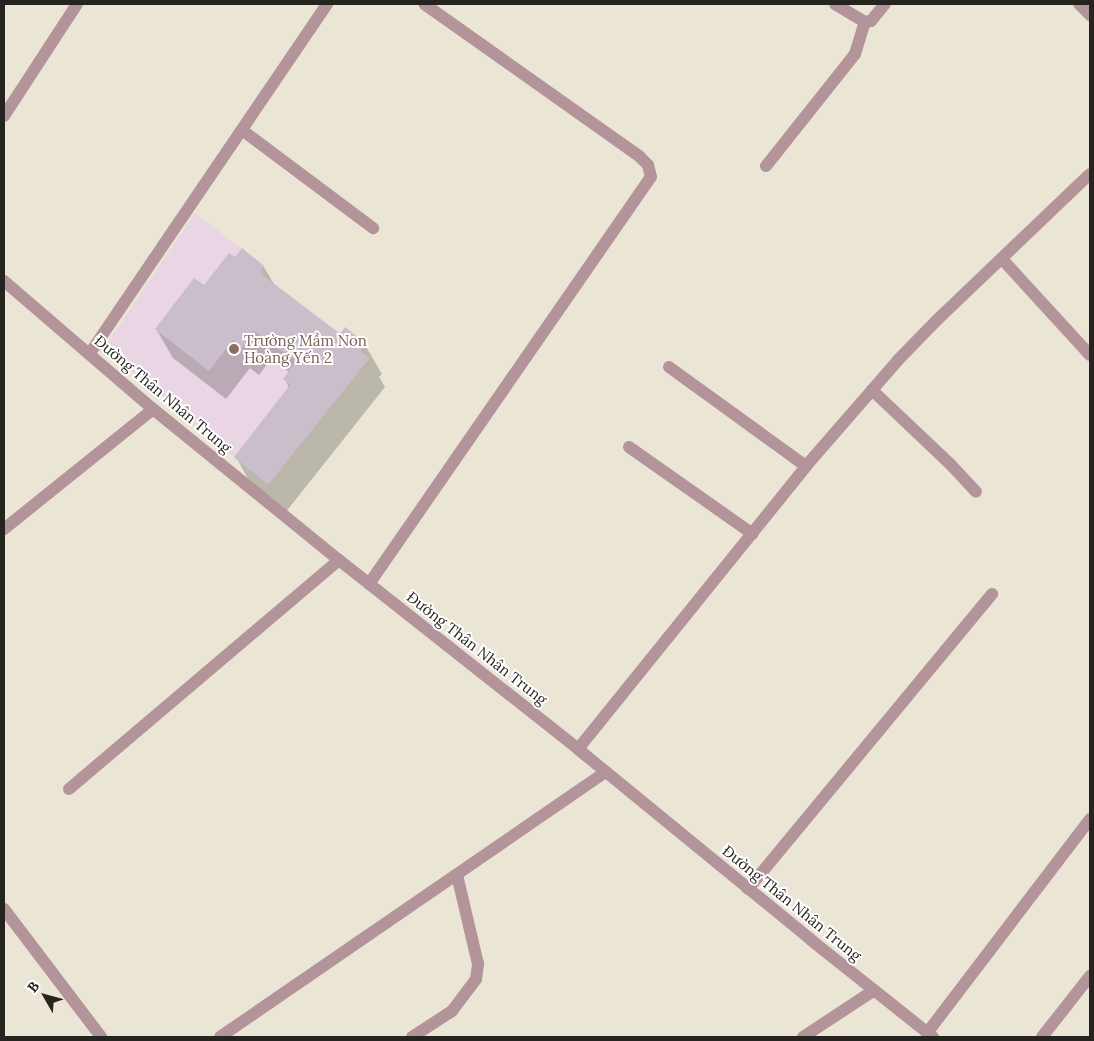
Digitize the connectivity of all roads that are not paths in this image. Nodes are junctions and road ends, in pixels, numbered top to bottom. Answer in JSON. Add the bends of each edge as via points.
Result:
{"nodes":[{"id":1,"x":78,"y":4,"type":"edge"},
{"id":2,"x":327,"y":4,"type":"edge"},
{"id":3,"x":424,"y":4,"type":"edge"},
{"id":4,"x":835,"y":4,"type":"edge"},
{"id":5,"x":885,"y":4,"type":"edge"},
{"id":6,"x":1079,"y":4,"type":"edge"},
{"id":7,"x":1090,"y":15,"type":"edge"},
{"id":8,"x":865,"y":22,"type":"junction"},
{"id":9,"x":4,"y":116,"type":"edge"},
{"id":10,"x":242,"y":130,"type":"junction"},
{"id":11,"x":766,"y":166,"type":"dead end"},
{"id":12,"x":1090,"y":174,"type":"edge"},
{"id":13,"x":373,"y":228,"type":"dead end"},
{"id":14,"x":1002,"y":259,"type":"junction"},
{"id":15,"x":4,"y":281,"type":"edge"},
{"id":16,"x":90,"y":353,"type":"junction"},
{"id":17,"x":1090,"y":355,"type":"edge"},
{"id":18,"x":669,"y":367,"type":"dead end"},
{"id":19,"x":872,"y":390,"type":"junction"},
{"id":20,"x":153,"y":409,"type":"junction"},
{"id":21,"x":629,"y":447,"type":"dead end"},
{"id":22,"x":806,"y":466,"type":"junction"},
{"id":23,"x":976,"y":492,"type":"dead end"},
{"id":24,"x":4,"y":529,"type":"edge"},
{"id":25,"x":753,"y":534,"type":"junction"},
{"id":26,"x":339,"y":560,"type":"junction"},
{"id":27,"x":369,"y":584,"type":"junction"},
{"id":28,"x":992,"y":594,"type":"dead end"},
{"id":29,"x":578,"y":749,"type":"junction"},
{"id":30,"x":606,"y":772,"type":"junction"},
{"id":31,"x":69,"y":789,"type":"dead end"},
{"id":32,"x":1090,"y":818,"type":"edge"},
{"id":33,"x":457,"y":876,"type":"junction"},
{"id":34,"x":748,"y":888,"type":"junction"},
{"id":35,"x":4,"y":909,"type":"edge"},
{"id":36,"x":1090,"y":976,"type":"edge"},
{"id":37,"x":873,"y":990,"type":"junction"},
{"id":38,"x":930,"y":1035,"type":"edge"},
{"id":39,"x":102,"y":1037,"type":"edge"},
{"id":40,"x":220,"y":1037,"type":"edge"},
{"id":41,"x":412,"y":1037,"type":"edge"},
{"id":42,"x":803,"y":1037,"type":"edge"},
{"id":43,"x":1042,"y":1037,"type":"edge"}],
"edges":[{"from":1,"to":9,"type":"street"},
{"from":2,"to":10,"type":"street"},
{"from":3,"to":27,"type":"street","via":[[639,156],[648,165],[651,177]]},
{"from":4,"to":8,"type":"street"},
{"from":5,"to":8,"type":"street","via":[[871,21]]},
{"from":6,"to":7,"type":"street"},
{"from":8,"to":11,"type":"street","via":[[855,54]]},
{"from":10,"to":13,"type":"street"},
{"from":10,"to":16,"type":"street"},
{"from":12,"to":14,"type":"street"},
{"from":14,"to":17,"type":"street"},
{"from":14,"to":19,"type":"street","via":[[937,320]]},
{"from":15,"to":16,"type":"street","name":"Đường Thân Nhân Trung"},
{"from":16,"to":20,"type":"street","name":"Đường Thân Nhân Trung"},
{"from":18,"to":22,"type":"street"},
{"from":19,"to":22,"type":"street"},
{"from":19,"to":23,"type":"street"},
{"from":20,"to":24,"type":"street"},
{"from":20,"to":26,"type":"street","name":"Đường Thân Nhân Trung"},
{"from":21,"to":25,"type":"street"},
{"from":22,"to":25,"type":"street"},
{"from":25,"to":29,"type":"street"},
{"from":26,"to":27,"type":"street","name":"Đường Thân Nhân Trung"},
{"from":26,"to":31,"type":"street"},
{"from":27,"to":29,"type":"street","name":"Đường Thân Nhân Trung"},
{"from":28,"to":34,"type":"street"},
{"from":29,"to":30,"type":"street","name":"Đường Thân Nhân Trung"},
{"from":30,"to":33,"type":"street"},
{"from":30,"to":34,"type":"street","name":"Đường Thân Nhân Trung"},
{"from":32,"to":38,"type":"street"},
{"from":33,"to":40,"type":"street"},
{"from":33,"to":41,"type":"street","via":[[478,964],[476,979],[452,1011]]},
{"from":34,"to":37,"type":"street","name":"Đường Thân Nhân Trung"},
{"from":35,"to":39,"type":"street"},
{"from":36,"to":43,"type":"street"},
{"from":37,"to":38,"type":"street","name":"Đường Thân Nhân Trung"},
{"from":37,"to":42,"type":"street"}]}
